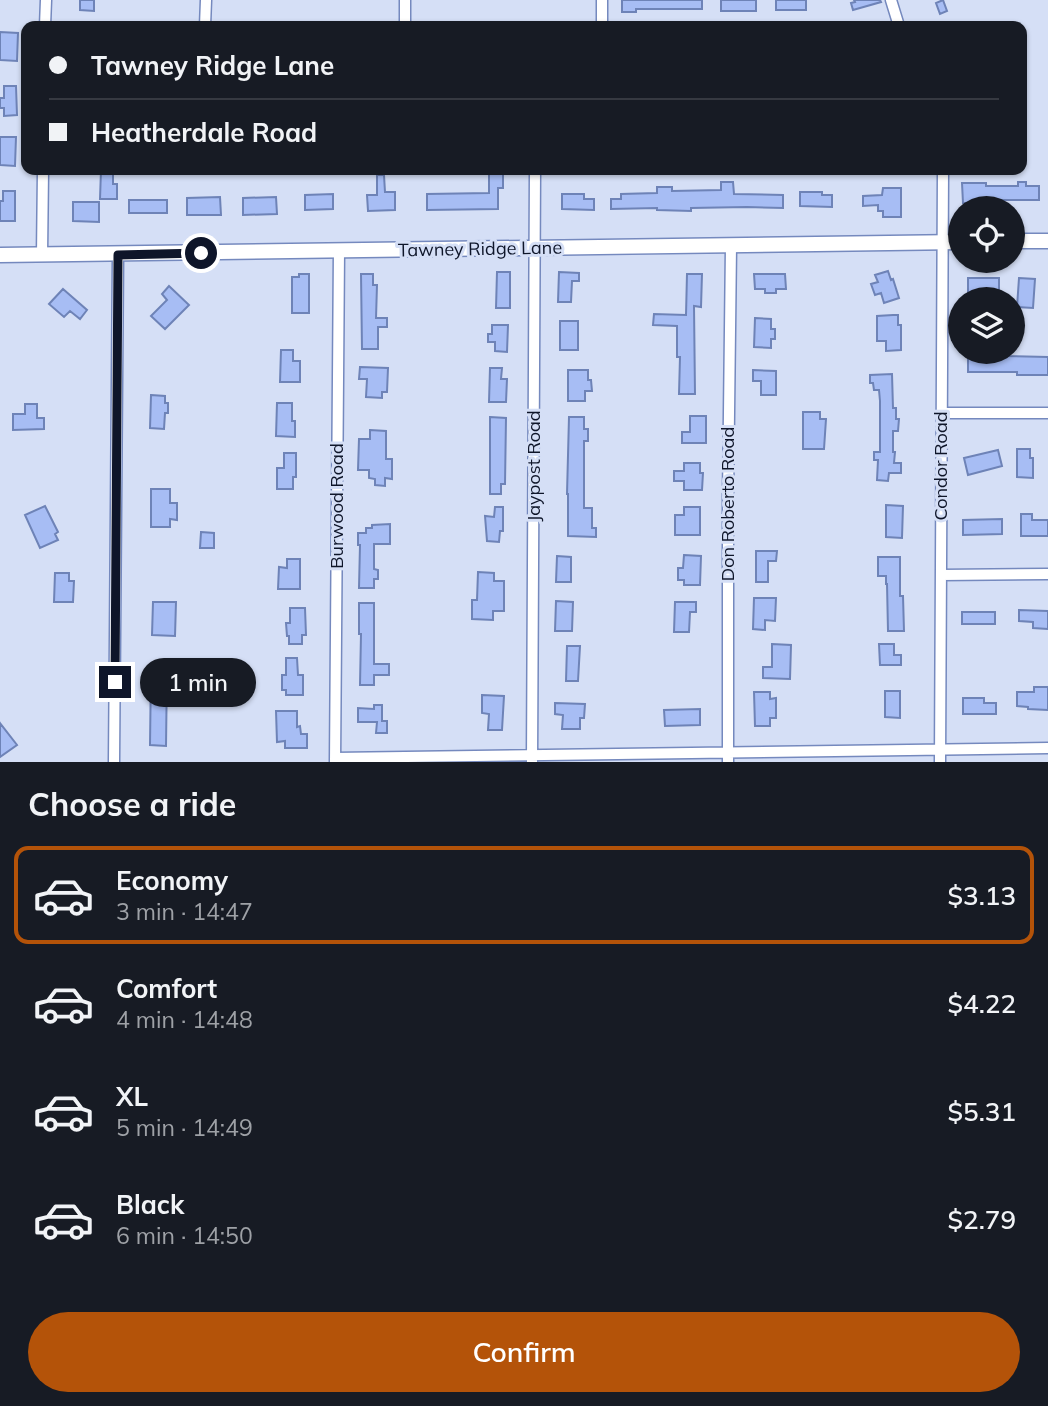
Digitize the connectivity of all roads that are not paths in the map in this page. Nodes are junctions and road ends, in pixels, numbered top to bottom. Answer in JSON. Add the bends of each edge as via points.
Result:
{"nodes":[{"id":1,"x":46,"y":0,"type":"edge"},
{"id":2,"x":206,"y":0,"type":"edge"},
{"id":3,"x":405,"y":0,"type":"edge"},
{"id":4,"x":602,"y":0,"type":"edge"},
{"id":5,"x":891,"y":0,"type":"edge"},
{"id":6,"x":46,"y":21,"type":"edge"},
{"id":7,"x":205,"y":21,"type":"edge"},
{"id":8,"x":405,"y":21,"type":"edge"},
{"id":9,"x":602,"y":21,"type":"edge"},
{"id":10,"x":897,"y":21,"type":"edge"},
{"id":11,"x":43,"y":175,"type":"edge"},
{"id":12,"x":535,"y":175,"type":"edge"},
{"id":13,"x":943,"y":175,"type":"edge"},
{"id":14,"x":1025,"y":241,"type":"edge"},
{"id":15,"x":1048,"y":241,"type":"edge"},
{"id":16,"x":942,"y":242,"type":"junction"},
{"id":17,"x":948,"y":242,"type":"edge"},
{"id":18,"x":731,"y":246,"type":"junction"},
{"id":19,"x":535,"y":248,"type":"junction"},
{"id":20,"x":339,"y":250,"type":"junction"},
{"id":21,"x":0,"y":255,"type":"edge"},
{"id":22,"x":42,"y":255,"type":"junction"},
{"id":23,"x":118,"y":255,"type":"junction"},
{"id":24,"x":942,"y":413,"type":"junction"},
{"id":25,"x":1048,"y":413,"type":"edge"},
{"id":26,"x":941,"y":575,"type":"junction"},
{"id":27,"x":1048,"y":575,"type":"edge"},
{"id":28,"x":940,"y":748,"type":"junction"},
{"id":29,"x":1048,"y":748,"type":"edge"},
{"id":30,"x":728,"y":757,"type":"edge"},
{"id":31,"x":532,"y":758,"type":"edge"},
{"id":32,"x":335,"y":760,"type":"edge"},
{"id":33,"x":114,"y":762,"type":"edge"},
{"id":34,"x":940,"y":762,"type":"edge"}],
"edges":[{"from":1,"to":6,"type":"street"},
{"from":2,"to":7,"type":"street"},
{"from":3,"to":8,"type":"street"},
{"from":4,"to":9,"type":"street"},
{"from":5,"to":10,"type":"street"},
{"from":11,"to":22,"type":"street"},
{"from":12,"to":19,"type":"street","name":"Jaypost Road"},
{"from":13,"to":16,"type":"street","name":"Condor Road"},
{"from":14,"to":15,"type":"street"},
{"from":16,"to":17,"type":"street","name":"Tawney Ridge Lane"},
{"from":16,"to":18,"type":"street","name":"Tawney Ridge Lane"},
{"from":16,"to":24,"type":"street","name":"Condor Road"},
{"from":18,"to":19,"type":"street","name":"Tawney Ridge Lane"},
{"from":18,"to":30,"type":"street","name":"Don Roberto Road"},
{"from":19,"to":20,"type":"street","name":"Tawney Ridge Lane"},
{"from":19,"to":31,"type":"street","name":"Jaypost Road"},
{"from":20,"to":23,"type":"street","name":"Tawney Ridge Lane"},
{"from":20,"to":32,"type":"street","name":"Burwood Road"},
{"from":21,"to":22,"type":"street","name":"Tawney Ridge Lane"},
{"from":22,"to":23,"type":"street","name":"Tawney Ridge Lane"},
{"from":23,"to":33,"type":"street"},
{"from":24,"to":25,"type":"street"},
{"from":24,"to":26,"type":"street","name":"Condor Road"},
{"from":26,"to":27,"type":"street"},
{"from":26,"to":28,"type":"street","name":"Condor Road"},
{"from":28,"to":29,"type":"street"},
{"from":28,"to":30,"type":"street"},
{"from":28,"to":34,"type":"street","name":"Condor Road"},
{"from":30,"to":31,"type":"street"},
{"from":31,"to":32,"type":"street"}]}
